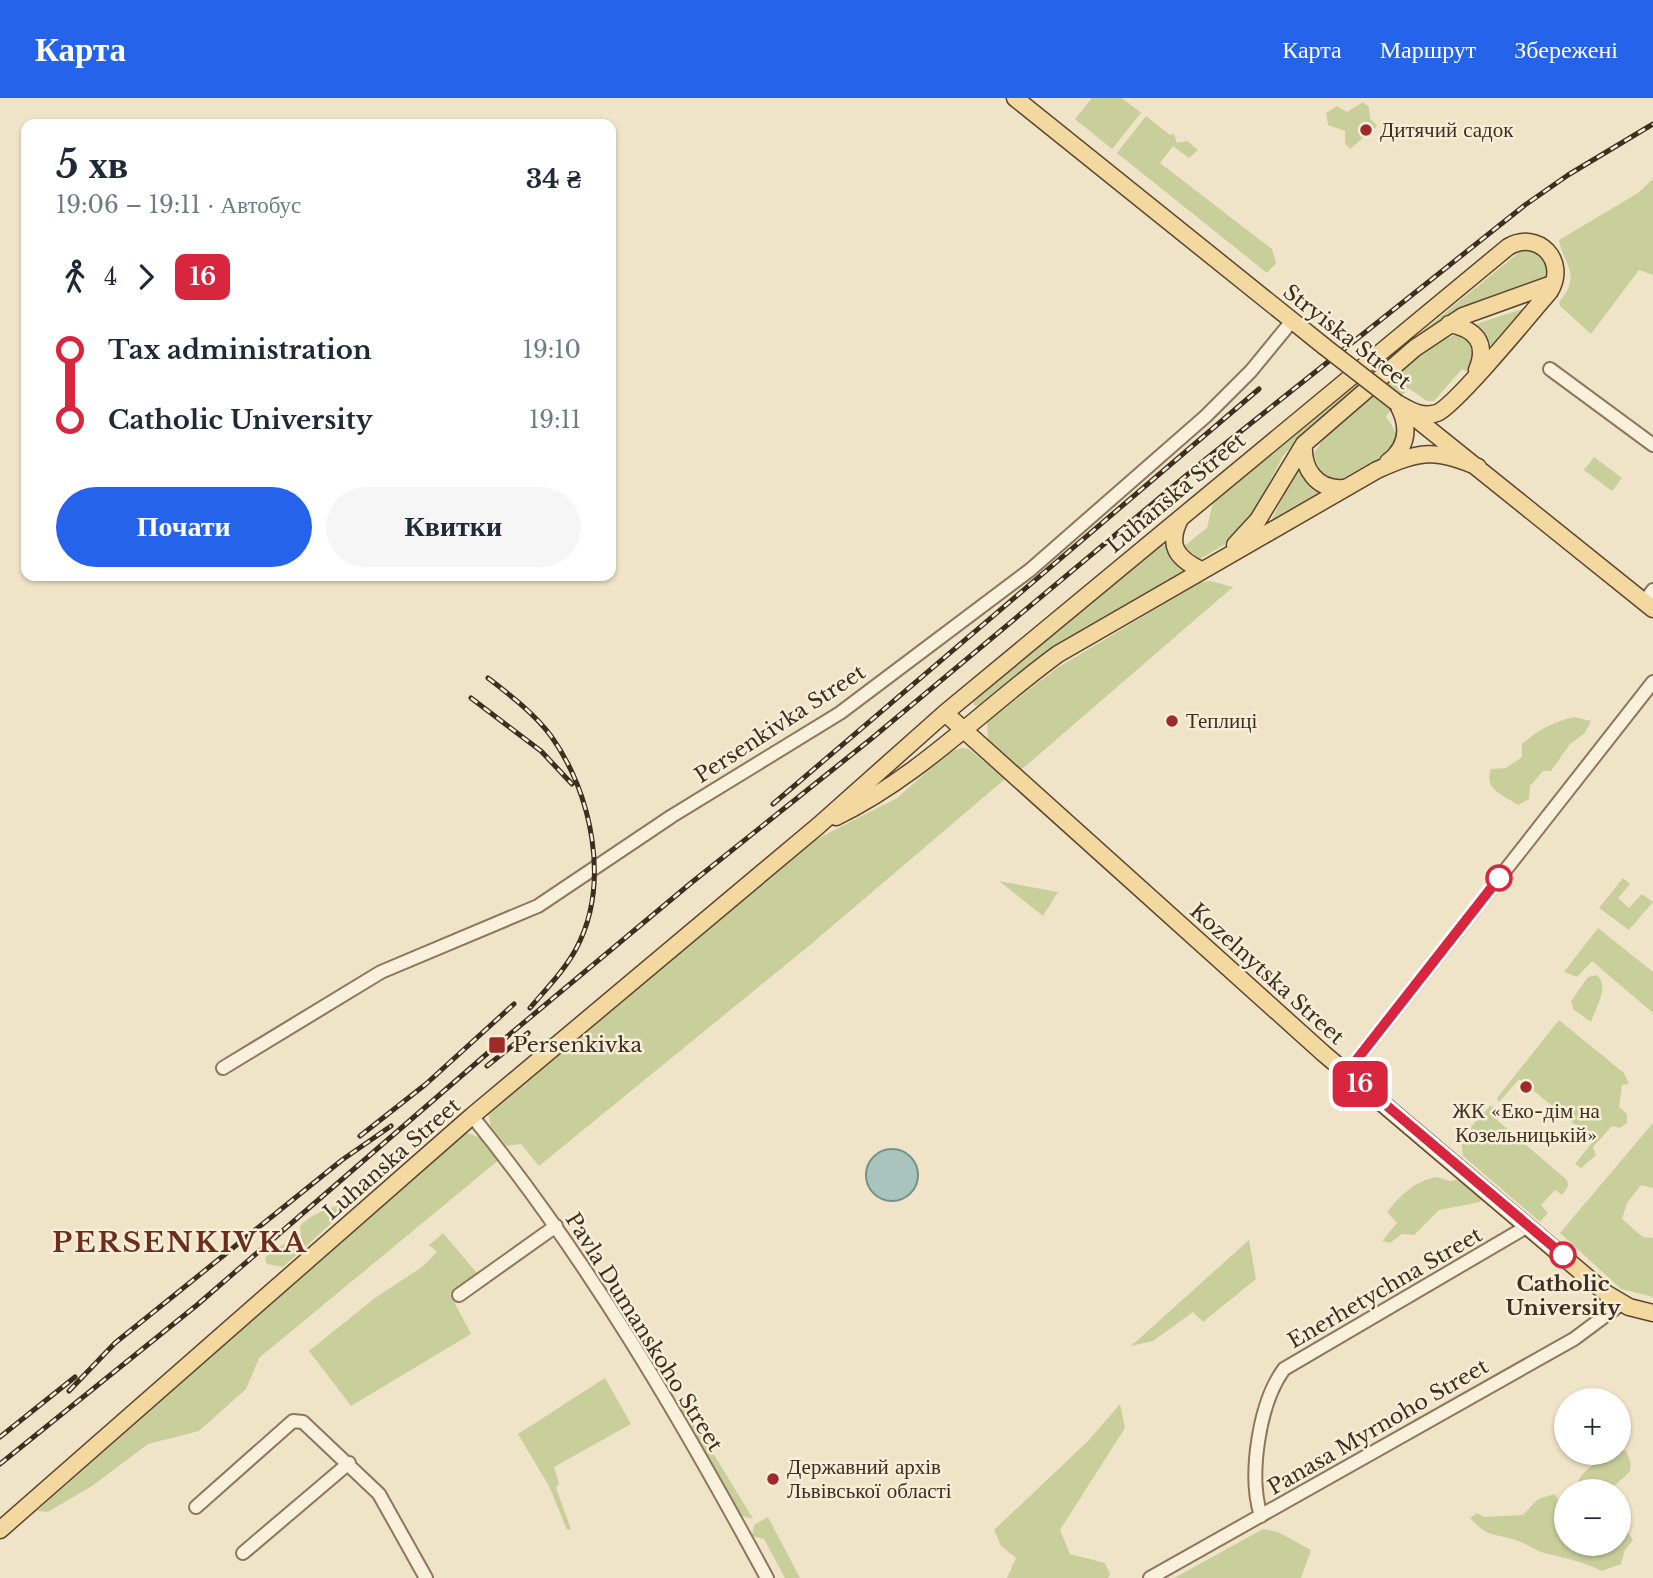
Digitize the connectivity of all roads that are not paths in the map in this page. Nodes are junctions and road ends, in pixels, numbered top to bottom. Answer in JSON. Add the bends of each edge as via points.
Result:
{"nodes":[{"id":1,"x":1015,"y":98,"type":"edge"},
{"id":2,"x":1555,"y":279,"type":"junction"},
{"id":3,"x":1292,"y":321,"type":"junction"},
{"id":4,"x":1449,"y":324,"type":"junction"},
{"id":5,"x":1550,"y":369,"type":"dead end"},
{"id":6,"x":1471,"y":380,"type":"junction"},
{"id":7,"x":1396,"y":403,"type":"junction"},
{"id":8,"x":1451,"y":404,"type":"junction"},
{"id":9,"x":1304,"y":444,"type":"junction"},
{"id":10,"x":1653,"y":446,"type":"edge"},
{"id":11,"x":1478,"y":467,"type":"junction"},
{"id":12,"x":1377,"y":470,"type":"junction"},
{"id":13,"x":1343,"y":488,"type":"junction"},
{"id":14,"x":1182,"y":515,"type":"junction"},
{"id":15,"x":1223,"y":557,"type":"junction"},
{"id":16,"x":1201,"y":570,"type":"junction"},
{"id":17,"x":1650,"y":600,"type":"edge"},
{"id":18,"x":1653,"y":682,"type":"edge"},
{"id":19,"x":946,"y":713,"type":"junction"},
{"id":20,"x":962,"y":729,"type":"junction"},
{"id":21,"x":818,"y":826,"type":"junction"},
{"id":22,"x":223,"y":1068,"type":"dead end"},
{"id":23,"x":1347,"y":1072,"type":"junction"},
{"id":24,"x":472,"y":1116,"type":"junction"},
{"id":25,"x":556,"y":1226,"type":"junction"},
{"id":26,"x":1528,"y":1226,"type":"junction"},
{"id":27,"x":459,"y":1295,"type":"dead end"},
{"id":28,"x":1621,"y":1304,"type":"junction"},
{"id":29,"x":1653,"y":1312,"type":"edge"},
{"id":30,"x":349,"y":1463,"type":"junction"},
{"id":31,"x":196,"y":1507,"type":"dead end"},
{"id":32,"x":1261,"y":1516,"type":"junction"},
{"id":33,"x":0,"y":1530,"type":"edge"},
{"id":34,"x":243,"y":1553,"type":"dead end"},
{"id":35,"x":426,"y":1578,"type":"edge"},
{"id":36,"x":767,"y":1578,"type":"edge"},
{"id":37,"x":1150,"y":1578,"type":"edge"}],
"edges":[{"from":1,"to":3,"type":"main road","name":"Stryiska Street"},
{"from":2,"to":4,"type":"main road","name":"Luhanska Street","via":[[1542,290]]},
{"from":2,"to":6,"type":"main road","via":[[1546,296]]},
{"from":2,"to":14,"type":"main road","name":"Luhanska Street","via":[[1554,261],[1539,243],[1526,241],[1508,247]]},
{"from":3,"to":7,"type":"main road","name":"Stryiska Street","bridge":true},
{"from":3,"to":22,"type":"street","name":"Persenkivka Street","via":[[1206,416],[1030,570],[840,713],[671,816],[538,906],[381,972]]},
{"from":4,"to":6,"type":"main road","via":[[1468,329],[1481,342],[1482,358]]},
{"from":4,"to":9,"type":"main road","name":"Luhanska Street"},
{"from":5,"to":10,"type":"street"},
{"from":6,"to":8,"type":"main road"},
{"from":7,"to":8,"type":"main road","via":[[1428,415]]},
{"from":7,"to":11,"type":"main road","name":"Stryiska Street"},
{"from":7,"to":12,"type":"main road","name":"Luhanska Street","via":[[1405,439],[1401,450]]},
{"from":8,"to":11,"type":"main road","via":[[1446,430]]},
{"from":9,"to":13,"type":"main road","via":[[1312,475],[1329,488]]},
{"from":9,"to":15,"type":"main road","name":"Luhanska Street","via":[[1258,520]]},
{"from":11,"to":12,"type":"main road","name":"Luhanska Street","via":[[1449,454],[1431,452]]},
{"from":11,"to":17,"type":"main road","name":"Stryiska Street"},
{"from":12,"to":13,"type":"main road","name":"Luhanska Street"},
{"from":13,"to":15,"type":"main road","name":"Luhanska Street"},
{"from":14,"to":16,"type":"main road","via":[[1174,533],[1174,550]]},
{"from":14,"to":19,"type":"main road","name":"Luhanska Street"},
{"from":15,"to":16,"type":"main road","name":"Luhanska Street"},
{"from":16,"to":20,"type":"main road","name":"Luhanska Street","via":[[1058,654]]},
{"from":18,"to":23,"type":"street"},
{"from":19,"to":20,"type":"main road","name":"Kozelnytska Street"},
{"from":19,"to":21,"type":"main road","name":"Luhanska Street"},
{"from":20,"to":21,"type":"main road","name":"Luhanska Street","via":[[892,788]]},
{"from":20,"to":23,"type":"main road","name":"Kozelnytska Street"},
{"from":21,"to":24,"type":"main road","name":"Luhanska Street"},
{"from":23,"to":26,"type":"main road","name":"Kozelnytska Street"},
{"from":24,"to":25,"type":"street","name":"Pavla Dumanskoho Street"},
{"from":24,"to":33,"type":"main road","name":"Luhanska Street"},
{"from":25,"to":27,"type":"street"},
{"from":25,"to":36,"type":"street","name":"Pavla Dumanskoho Street","via":[[666,1394]]},
{"from":26,"to":28,"type":"main road","name":"Kozelnytska Street"},
{"from":26,"to":32,"type":"street","name":"Enerhetychna Street","via":[[1284,1369],[1275,1382],[1256,1455],[1254,1493]]},
{"from":28,"to":29,"type":"main road","name":"Kozelnytska Street"},
{"from":28,"to":32,"type":"street","name":"Panasa Myrnoho Street","via":[[1574,1339]]},
{"from":30,"to":31,"type":"street","via":[[303,1422],[293,1421]]},
{"from":30,"to":34,"type":"street"},
{"from":30,"to":35,"type":"street","via":[[379,1494]]},
{"from":32,"to":37,"type":"street","name":"Panasa Myrnoho Street"}]}
